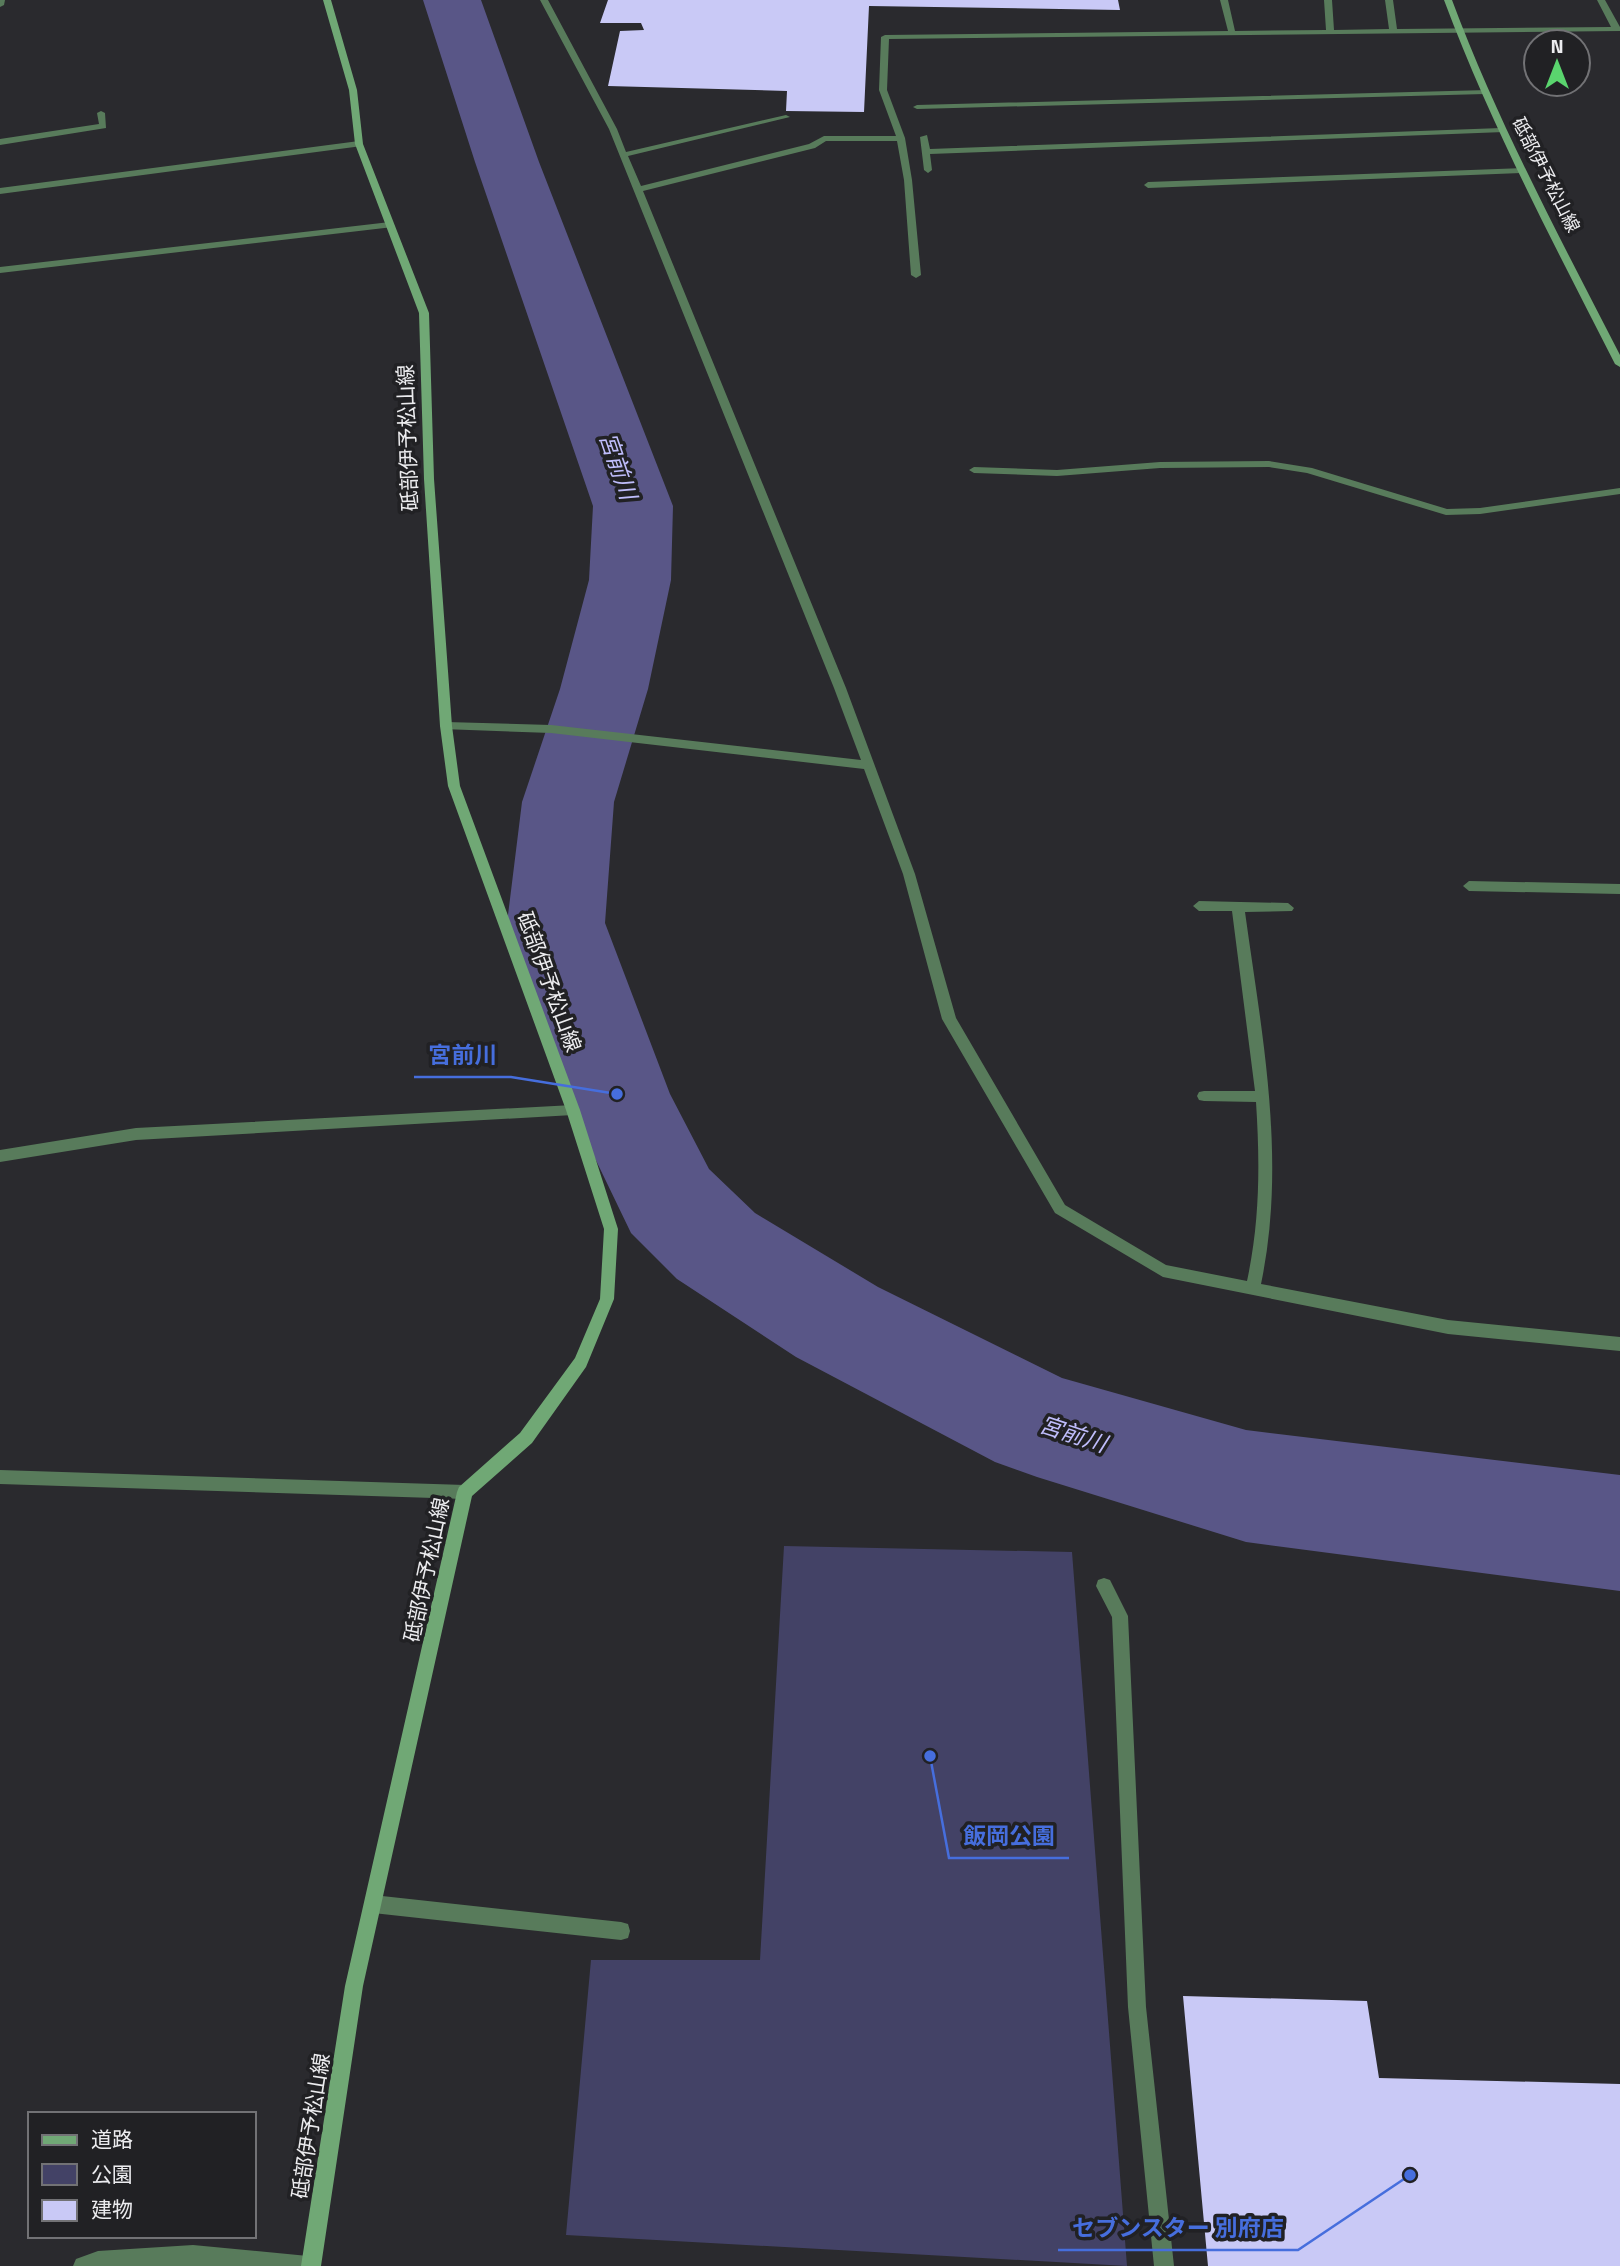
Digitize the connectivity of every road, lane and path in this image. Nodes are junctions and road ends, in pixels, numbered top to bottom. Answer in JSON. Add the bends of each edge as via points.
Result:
{"nodes":[{"id":1,"x":327,"y":0,"type":"edge"},
{"id":2,"x":544,"y":0,"type":"edge"},
{"id":3,"x":1224,"y":0,"type":"edge"},
{"id":4,"x":1328,"y":0,"type":"edge"},
{"id":5,"x":1389,"y":0,"type":"edge"},
{"id":6,"x":1448,"y":0,"type":"edge"},
{"id":7,"x":1601,"y":0,"type":"edge"},
{"id":8,"x":1617,"y":29,"type":"edge"},
{"id":9,"x":1459,"y":31,"type":"junction"},
{"id":10,"x":1330,"y":32,"type":"junction"},
{"id":11,"x":1393,"y":32,"type":"junction"},
{"id":12,"x":1232,"y":33,"type":"junction"},
{"id":13,"x":1485,"y":92,"type":"junction"},
{"id":14,"x":917,"y":107,"type":"dead end"},
{"id":15,"x":101,"y":113,"type":"dead end"},
{"id":16,"x":786,"y":117,"type":"dead end"},
{"id":17,"x":1501,"y":130,"type":"junction"},
{"id":18,"x":924,"y":137,"type":"dead end"},
{"id":19,"x":901,"y":138,"type":"junction"},
{"id":20,"x":0,"y":142,"type":"edge"},
{"id":21,"x":359,"y":144,"type":"junction"},
{"id":22,"x":926,"y":152,"type":"junction"},
{"id":23,"x":623,"y":155,"type":"junction"},
{"id":24,"x":928,"y":170,"type":"dead end"},
{"id":25,"x":1521,"y":170,"type":"junction"},
{"id":26,"x":1148,"y":185,"type":"dead end"},
{"id":27,"x":637,"y":190,"type":"junction"},
{"id":28,"x":0,"y":191,"type":"edge"},
{"id":29,"x":390,"y":225,"type":"junction"},
{"id":30,"x":0,"y":270,"type":"edge"},
{"id":31,"x":916,"y":275,"type":"dead end"},
{"id":32,"x":1620,"y":364,"type":"edge"},
{"id":33,"x":974,"y":470,"type":"dead end"},
{"id":34,"x":1620,"y":491,"type":"edge"},
{"id":35,"x":446,"y":726,"type":"junction"},
{"id":36,"x":868,"y":765,"type":"junction"},
{"id":37,"x":1469,"y":886,"type":"dead end"},
{"id":38,"x":1620,"y":889,"type":"edge"},
{"id":39,"x":1199,"y":906,"type":"dead end"},
{"id":40,"x":1238,"y":907,"type":"junction"},
{"id":41,"x":1288,"y":908,"type":"dead end"},
{"id":42,"x":1204,"y":1096,"type":"dead end"},
{"id":43,"x":1260,"y":1097,"type":"junction"},
{"id":44,"x":573,"y":1110,"type":"junction"},
{"id":45,"x":0,"y":1156,"type":"edge"},
{"id":46,"x":1253,"y":1289,"type":"junction"},
{"id":47,"x":1620,"y":1344,"type":"edge"},
{"id":48,"x":0,"y":1477,"type":"edge"},
{"id":49,"x":465,"y":1492,"type":"junction"},
{"id":50,"x":1104,"y":1586,"type":"dead end"},
{"id":51,"x":373,"y":1904,"type":"junction"},
{"id":52,"x":621,"y":1931,"type":"dead end"},
{"id":53,"x":83,"y":2266,"type":"edge"},
{"id":54,"x":309,"y":2266,"type":"edge"},
{"id":55,"x":1164,"y":2266,"type":"edge"}],
"edges":[{"from":1,"to":21,"type":"main road","name":"砥部伊予松山線","via":[[353,90]]},
{"from":2,"to":23,"type":"street"},
{"from":3,"to":12,"type":"street"},
{"from":4,"to":10,"type":"street"},
{"from":5,"to":11,"type":"street"},
{"from":6,"to":9,"type":"main road","name":"砥部伊予松山線"},
{"from":7,"to":8,"type":"street"},
{"from":8,"to":9,"type":"street"},
{"from":9,"to":11,"type":"street"},
{"from":9,"to":13,"type":"main road","name":"砥部伊予松山線"},
{"from":10,"to":11,"type":"street"},
{"from":10,"to":12,"type":"street"},
{"from":12,"to":19,"type":"street","via":[[885,37],[883,90]]},
{"from":13,"to":14,"type":"street"},
{"from":13,"to":17,"type":"main road","name":"砥部伊予松山線"},
{"from":15,"to":20,"type":"street","via":[[103,127]]},
{"from":16,"to":23,"type":"street"},
{"from":17,"to":22,"type":"street"},
{"from":17,"to":25,"type":"main road","name":"砥部伊予松山線"},
{"from":18,"to":22,"type":"street"},
{"from":19,"to":27,"type":"street","via":[[824,139],[812,146]]},
{"from":19,"to":31,"type":"street"},
{"from":21,"to":28,"type":"street"},
{"from":21,"to":29,"type":"main road","name":"砥部伊予松山線"},
{"from":22,"to":24,"type":"street"},
{"from":23,"to":27,"type":"street"},
{"from":25,"to":26,"type":"street"},
{"from":25,"to":32,"type":"main road","name":"砥部伊予松山線"},
{"from":27,"to":36,"type":"street"},
{"from":29,"to":30,"type":"street"},
{"from":29,"to":35,"type":"main road","name":"砥部伊予松山線","via":[[424,313],[429,479]]},
{"from":33,"to":34,"type":"street","via":[[1058,473],[1160,465],[1269,464],[1308,470],[1446,512]]},
{"from":35,"to":36,"type":"street","via":[[551,730]]},
{"from":35,"to":44,"type":"main road","name":"砥部伊予松山線","via":[[454,786]]},
{"from":36,"to":46,"type":"street","via":[[909,874],[949,1019],[1060,1209],[1163,1271]]},
{"from":37,"to":38,"type":"street"},
{"from":39,"to":40,"type":"street"},
{"from":40,"to":41,"type":"street"},
{"from":40,"to":43,"type":"street"},
{"from":42,"to":43,"type":"street"},
{"from":43,"to":46,"type":"street","via":[[1268,1207]]},
{"from":44,"to":45,"type":"street","via":[[136,1134]]},
{"from":44,"to":49,"type":"main road","name":"砥部伊予松山線","via":[[611,1229],[607,1299],[581,1362],[526,1438]]},
{"from":46,"to":47,"type":"street","via":[[1448,1327]]},
{"from":48,"to":49,"type":"street"},
{"from":49,"to":51,"type":"main road","name":"砥部伊予松山線"},
{"from":50,"to":55,"type":"street","via":[[1120,1616],[1137,2007]]},
{"from":51,"to":52,"type":"street"},
{"from":51,"to":54,"type":"main road","name":"砥部伊予松山線","via":[[354,1986]]},
{"from":53,"to":54,"type":"street","via":[[97,2261],[193,2255]]}]}
